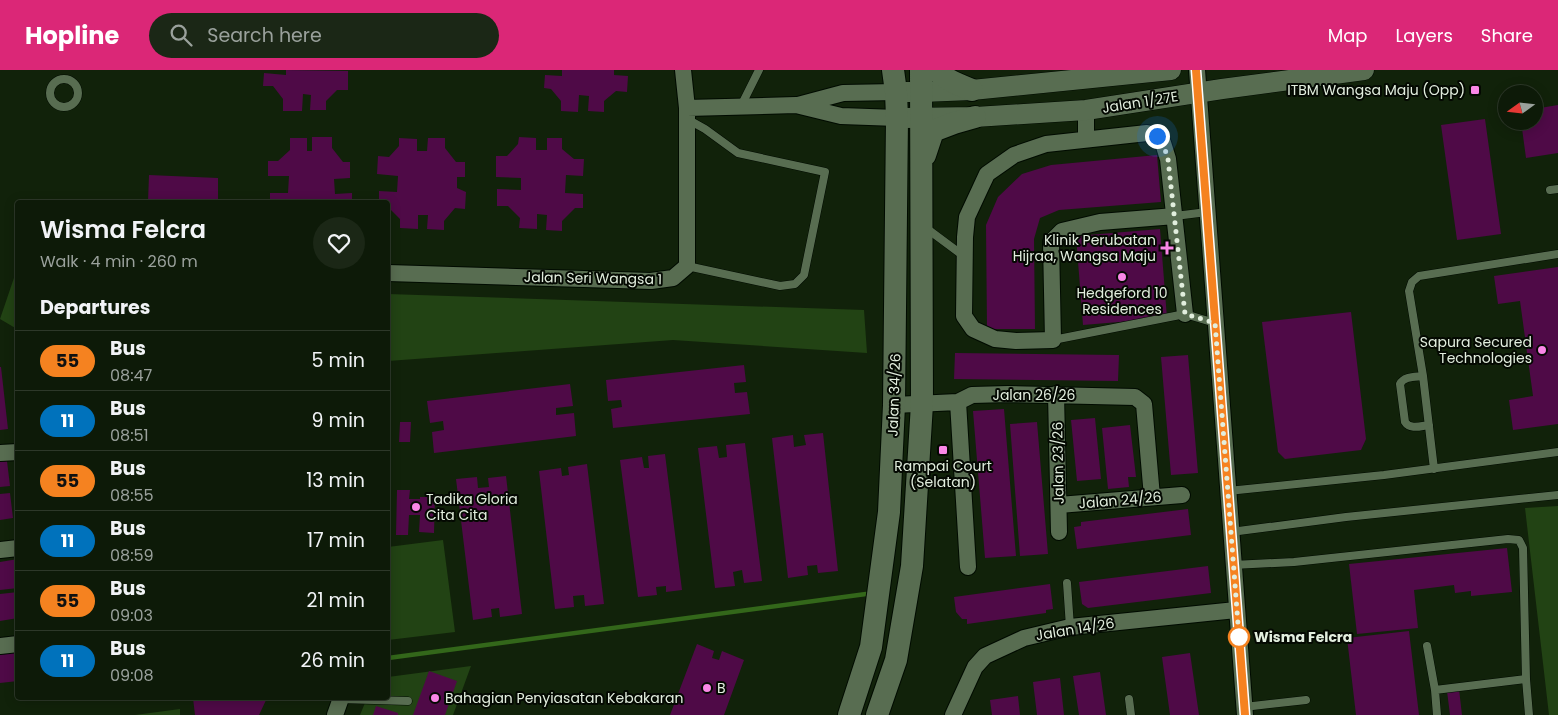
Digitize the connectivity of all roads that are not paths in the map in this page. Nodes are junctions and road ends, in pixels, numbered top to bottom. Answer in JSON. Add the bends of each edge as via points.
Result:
{"nodes":[{"id":1,"x":683,"y":70,"type":"edge"},
{"id":2,"x":759,"y":70,"type":"edge"},
{"id":3,"x":921,"y":70,"type":"edge"},
{"id":4,"x":936,"y":70,"type":"edge"},
{"id":5,"x":1164,"y":70,"type":"edge"},
{"id":6,"x":1196,"y":70,"type":"edge"},
{"id":7,"x":1364,"y":70,"type":"edge"},
{"id":8,"x":895,"y":81,"type":"edge"},
{"id":9,"x":972,"y":90,"type":"junction"},
{"id":10,"x":922,"y":92,"type":"junction"},
{"id":11,"x":1198,"y":93,"type":"junction"},
{"id":12,"x":796,"y":105,"type":"junction"},
{"id":13,"x":741,"y":106,"type":"junction"},
{"id":14,"x":1086,"y":110,"type":"junction"},
{"id":15,"x":687,"y":114,"type":"junction"},
{"id":16,"x":975,"y":117,"type":"junction"},
{"id":17,"x":897,"y":118,"type":"junction"},
{"id":18,"x":922,"y":118,"type":"junction"},
{"id":19,"x":1086,"y":139,"type":"junction"},
{"id":20,"x":922,"y":168,"type":"junction"},
{"id":21,"x":1207,"y":212,"type":"junction"},
{"id":22,"x":1175,"y":216,"type":"junction"},
{"id":23,"x":922,"y":226,"type":"junction"},
{"id":24,"x":1558,"y":254,"type":"edge"},
{"id":25,"x":965,"y":258,"type":"junction"},
{"id":26,"x":687,"y":266,"type":"junction"},
{"id":27,"x":390,"y":273,"type":"edge"},
{"id":28,"x":1185,"y":314,"type":"junction"},
{"id":29,"x":1215,"y":323,"type":"junction"},
{"id":30,"x":1053,"y":340,"type":"junction"},
{"id":31,"x":1423,"y":376,"type":"junction"},
{"id":32,"x":1056,"y":394,"type":"junction"},
{"id":33,"x":958,"y":402,"type":"junction"},
{"id":34,"x":922,"y":404,"type":"junction"},
{"id":35,"x":894,"y":405,"type":"junction"},
{"id":36,"x":1429,"y":425,"type":"junction"},
{"id":37,"x":15,"y":452,"type":"edge"},
{"id":38,"x":1558,"y":452,"type":"edge"},
{"id":39,"x":0,"y":454,"type":"edge"},
{"id":40,"x":1434,"y":469,"type":"junction"},
{"id":41,"x":1228,"y":491,"type":"junction"},
{"id":42,"x":1182,"y":495,"type":"dead end"},
{"id":43,"x":1558,"y":495,"type":"edge"},
{"id":44,"x":1152,"y":497,"type":"junction"},
{"id":45,"x":1058,"y":505,"type":"junction"},
{"id":46,"x":1058,"y":532,"type":"dead end"},
{"id":47,"x":1231,"y":532,"type":"junction"},
{"id":48,"x":15,"y":548,"type":"edge"},
{"id":49,"x":0,"y":550,"type":"edge"},
{"id":50,"x":1233,"y":566,"type":"junction"},
{"id":51,"x":968,"y":567,"type":"dead end"},
{"id":52,"x":1067,"y":583,"type":"dead end"},
{"id":53,"x":1236,"y":610,"type":"junction"},
{"id":54,"x":1070,"y":627,"type":"junction"},
{"id":55,"x":15,"y":644,"type":"edge"},
{"id":56,"x":0,"y":646,"type":"edge"},
{"id":57,"x":1427,"y":646,"type":"dead end"},
{"id":58,"x":1526,"y":679,"type":"junction"},
{"id":59,"x":1435,"y":690,"type":"junction"},
{"id":60,"x":1129,"y":699,"type":"dead end"},
{"id":61,"x":339,"y":700,"type":"edge"},
{"id":62,"x":385,"y":700,"type":"edge"},
{"id":63,"x":1306,"y":700,"type":"dead end"},
{"id":64,"x":408,"y":701,"type":"dead end"},
{"id":65,"x":1245,"y":711,"type":"edge"},
{"id":66,"x":335,"y":715,"type":"edge"},
{"id":67,"x":848,"y":715,"type":"edge"},
{"id":68,"x":877,"y":715,"type":"edge"},
{"id":69,"x":953,"y":715,"type":"edge"},
{"id":70,"x":1131,"y":715,"type":"edge"},
{"id":71,"x":1437,"y":715,"type":"edge"},
{"id":72,"x":1529,"y":715,"type":"edge"}],
"edges":[{"from":1,"to":15,"type":"street"},
{"from":2,"to":13,"type":"lane"},
{"from":3,"to":10,"type":"main road","name":"Jalan 34/26"},
{"from":4,"to":9,"type":"main road"},
{"from":5,"to":9,"type":"street","name":"Jalan 1/27E"},
{"from":6,"to":11,"type":"street"},
{"from":7,"to":11,"type":"street","name":"Jalan 1/27E"},
{"from":8,"to":10,"type":"street"},
{"from":8,"to":12,"type":"street"},
{"from":8,"to":17,"type":"main road","name":"Jalan 34/26"},
{"from":9,"to":10,"type":"street"},
{"from":10,"to":18,"type":"main road","name":"Jalan 34/26"},
{"from":11,"to":14,"type":"street","name":"Jalan 1/27E"},
{"from":11,"to":21,"type":"street"},
{"from":12,"to":13,"type":"street"},
{"from":12,"to":17,"type":"street","via":[[841,116]]},
{"from":13,"to":15,"type":"street"},
{"from":14,"to":16,"type":"street","name":"Jalan 1/27E"},
{"from":14,"to":19,"type":"street"},
{"from":15,"to":26,"type":"street"},
{"from":15,"to":26,"type":"lane","via":[[738,152],[825,172],[804,274],[795,284],[780,286]]},
{"from":16,"to":18,"type":"street"},
{"from":16,"to":20,"type":"main road","via":[[934,131]]},
{"from":17,"to":18,"type":"street"},
{"from":17,"to":35,"type":"main road","name":"Jalan 34/26"},
{"from":18,"to":20,"type":"main road","name":"Jalan 34/26"},
{"from":19,"to":22,"type":"street","via":[[1147,133],[1157,136],[1168,159]]},
{"from":19,"to":25,"type":"street","via":[[1046,144],[1014,155],[987,174],[967,217]]},
{"from":20,"to":23,"type":"main road","name":"Jalan 34/26"},
{"from":21,"to":22,"type":"lane"},
{"from":21,"to":29,"type":"street"},
{"from":22,"to":28,"type":"street"},
{"from":22,"to":30,"type":"street","via":[[1100,222],[1062,230],[1051,242]]},
{"from":23,"to":25,"type":"lane"},
{"from":23,"to":34,"type":"main road","name":"Jalan 34/26"},
{"from":24,"to":31,"type":"lane","via":[[1420,276],[1412,282],[1410,291]]},
{"from":25,"to":30,"type":"street","via":[[964,316],[973,329],[995,339]]},
{"from":26,"to":27,"type":"street","name":"Jalan Seri Wangsa 1","via":[[673,278],[651,281]]},
{"from":28,"to":29,"type":"lane"},
{"from":28,"to":30,"type":"lane"},
{"from":29,"to":41,"type":"street"},
{"from":31,"to":36,"type":"lane"},
{"from":31,"to":36,"type":"lane","via":[[1405,379],[1400,384],[1407,426]]},
{"from":32,"to":33,"type":"street","name":"Jalan 26/26","via":[[972,395]]},
{"from":32,"to":44,"type":"street","name":"Jalan 26/26","via":[[1135,397],[1144,404]]},
{"from":32,"to":45,"type":"street","name":"Jalan 23/26"},
{"from":33,"to":34,"type":"street","name":"Jalan 26/26"},
{"from":33,"to":51,"type":"street"},
{"from":34,"to":35,"type":"street","name":"Jalan 26/26"},
{"from":34,"to":68,"type":"main road","name":"Jalan 34/26","via":[[912,566],[896,660]]},
{"from":35,"to":67,"type":"main road","name":"Jalan 34/26","via":[[889,512],[871,647]]},
{"from":36,"to":40,"type":"lane"},
{"from":37,"to":39,"type":"street"},
{"from":38,"to":40,"type":"lane"},
{"from":40,"to":41,"type":"lane"},
{"from":41,"to":47,"type":"street"},
{"from":42,"to":44,"type":"street","name":"Jalan 24/26"},
{"from":43,"to":47,"type":"lane"},
{"from":44,"to":45,"type":"street","name":"Jalan 24/26"},
{"from":45,"to":46,"type":"street","name":"Jalan 23/26"},
{"from":47,"to":50,"type":"street"},
{"from":48,"to":49,"type":"street"},
{"from":50,"to":53,"type":"street"},
{"from":50,"to":58,"type":"lane","via":[[1518,540],[1523,548]]},
{"from":52,"to":54,"type":"lane"},
{"from":53,"to":54,"type":"street","name":"Jalan 14/26"},
{"from":53,"to":65,"type":"street"},
{"from":54,"to":69,"type":"street","name":"Jalan 14/26","via":[[1024,638],[985,656],[975,667]]},
{"from":55,"to":56,"type":"street"},
{"from":57,"to":59,"type":"lane"},
{"from":58,"to":59,"type":"lane"},
{"from":58,"to":72,"type":"lane"},
{"from":59,"to":71,"type":"lane"},
{"from":60,"to":70,"type":"lane"},
{"from":61,"to":66,"type":"street"},
{"from":62,"to":64,"type":"lane"},
{"from":63,"to":65,"type":"lane"}]}
